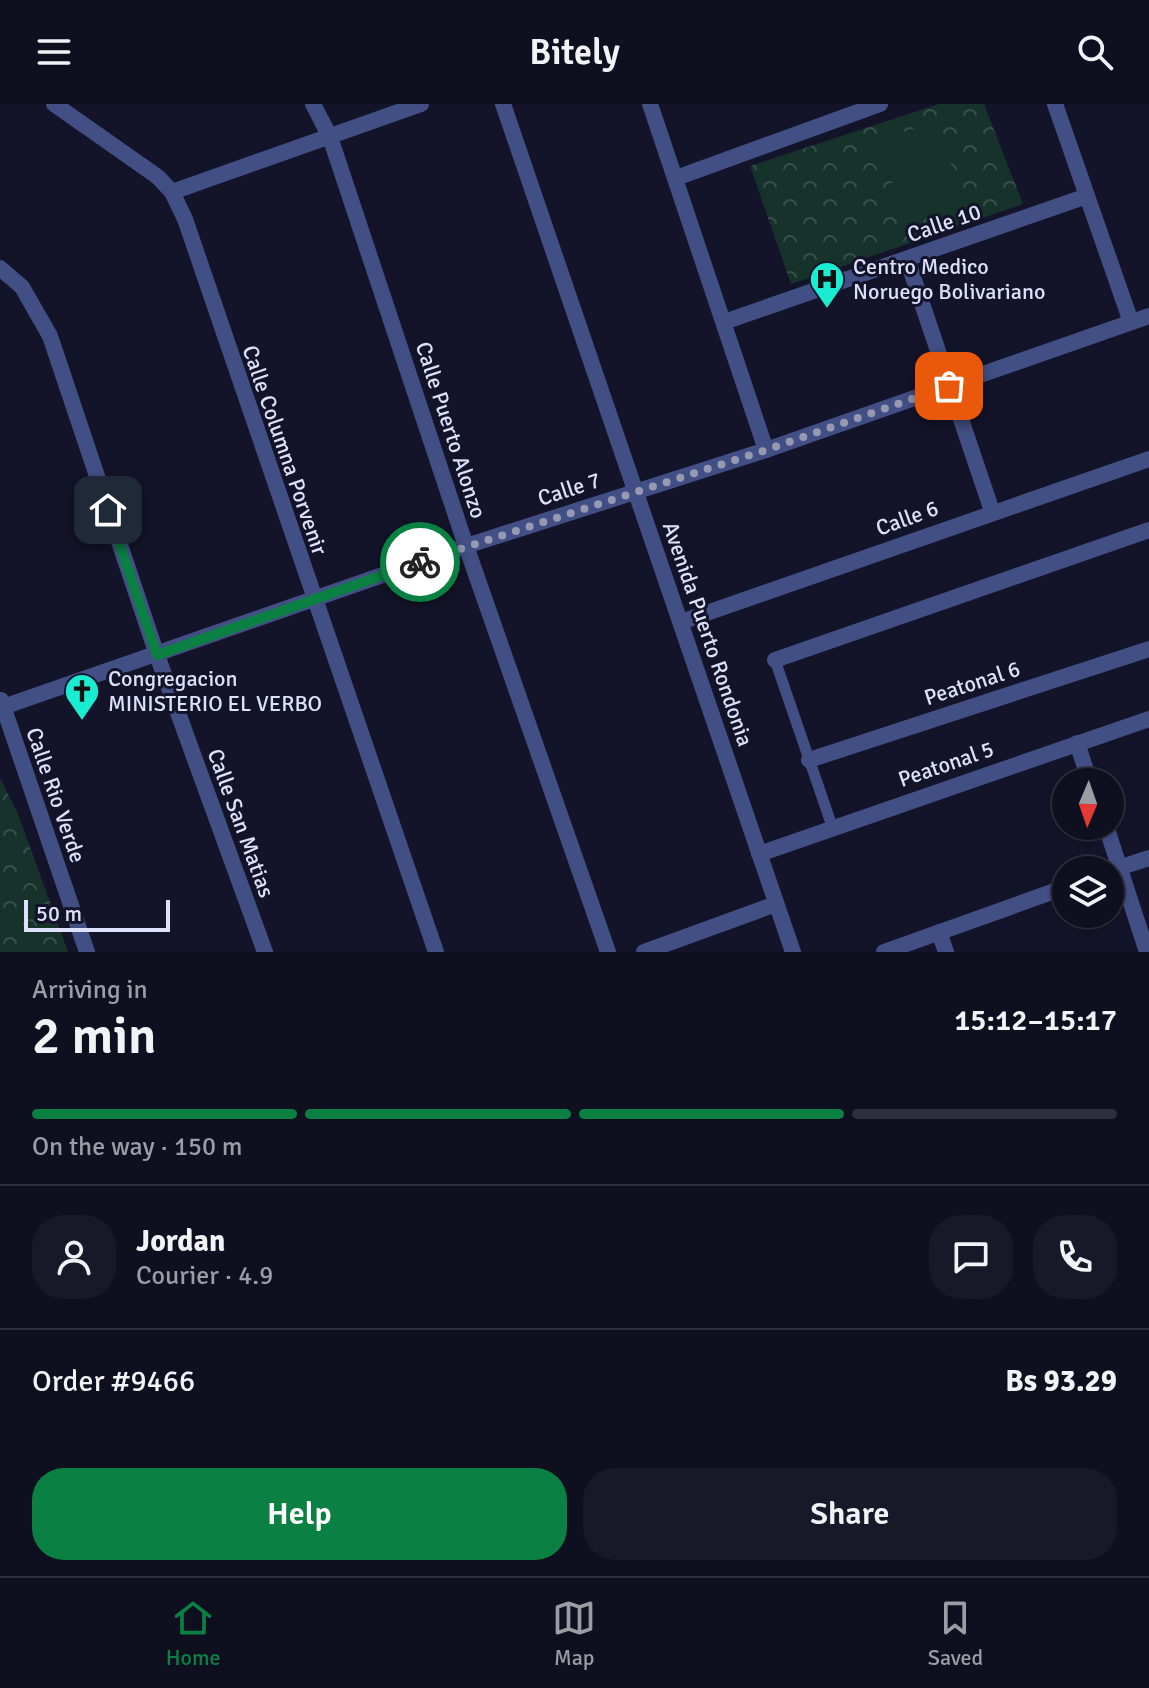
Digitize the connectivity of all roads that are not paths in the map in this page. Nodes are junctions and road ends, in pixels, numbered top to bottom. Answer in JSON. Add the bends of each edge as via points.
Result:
{"nodes":[{"id":1,"x":54,"y":104,"type":"edge"},
{"id":2,"x":313,"y":104,"type":"edge"},
{"id":3,"x":421,"y":104,"type":"edge"},
{"id":4,"x":503,"y":104,"type":"edge"},
{"id":5,"x":650,"y":104,"type":"edge"},
{"id":6,"x":880,"y":104,"type":"edge"},
{"id":7,"x":1055,"y":104,"type":"edge"},
{"id":8,"x":853,"y":108,"type":"edge"},
{"id":9,"x":330,"y":137,"type":"junction"},
{"id":10,"x":676,"y":178,"type":"junction"},
{"id":11,"x":172,"y":192,"type":"junction"},
{"id":12,"x":1087,"y":196,"type":"junction"},
{"id":13,"x":907,"y":259,"type":"junction"},
{"id":14,"x":0,"y":268,"type":"edge"},
{"id":15,"x":1149,"y":316,"type":"edge"},
{"id":16,"x":724,"y":322,"type":"junction"},
{"id":17,"x":1131,"y":322,"type":"junction"},
{"id":18,"x":949,"y":386,"type":"junction"},
{"id":19,"x":766,"y":450,"type":"junction"},
{"id":20,"x":1149,"y":459,"type":"edge"},
{"id":21,"x":636,"y":491,"type":"junction"},
{"id":22,"x":992,"y":511,"type":"junction"},
{"id":23,"x":1149,"y":530,"type":"edge"},
{"id":24,"x":466,"y":546,"type":"junction"},
{"id":25,"x":313,"y":600,"type":"junction"},
{"id":26,"x":681,"y":622,"type":"junction"},
{"id":27,"x":1149,"y":649,"type":"edge"},
{"id":28,"x":157,"y":655,"type":"junction"},
{"id":29,"x":775,"y":660,"type":"joint"},
{"id":30,"x":2,"y":702,"type":"edge"},
{"id":31,"x":1149,"y":719,"type":"edge"},
{"id":32,"x":1077,"y":743,"type":"junction"},
{"id":33,"x":809,"y":760,"type":"junction"},
{"id":34,"x":1085,"y":768,"type":"edge"},
{"id":35,"x":832,"y":826,"type":"junction"},
{"id":36,"x":759,"y":854,"type":"junction"},
{"id":37,"x":1149,"y":858,"type":"edge"},
{"id":38,"x":1124,"y":866,"type":"edge"},
{"id":39,"x":1052,"y":892,"type":"edge"},
{"id":40,"x":1124,"y":892,"type":"edge"},
{"id":41,"x":776,"y":904,"type":"junction"},
{"id":42,"x":939,"y":932,"type":"junction"},
{"id":43,"x":87,"y":952,"type":"edge"},
{"id":44,"x":265,"y":952,"type":"edge"},
{"id":45,"x":436,"y":952,"type":"edge"},
{"id":46,"x":608,"y":952,"type":"edge"},
{"id":47,"x":644,"y":952,"type":"edge"},
{"id":48,"x":793,"y":952,"type":"edge"},
{"id":49,"x":884,"y":952,"type":"edge"},
{"id":50,"x":946,"y":952,"type":"edge"},
{"id":51,"x":1147,"y":952,"type":"edge"}],
"edges":[{"from":1,"to":11,"type":"street","name":"Calle Columna Porvenir"},
{"from":2,"to":9,"type":"street","name":"Calle Puerto Alonzo"},
{"from":3,"to":9,"type":"street"},
{"from":4,"to":21,"type":"street","name":"Avenida Puerto Rondonia"},
{"from":5,"to":10,"type":"street"},
{"from":6,"to":8,"type":"street"},
{"from":7,"to":12,"type":"street"},
{"from":8,"to":10,"type":"street"},
{"from":9,"to":11,"type":"street"},
{"from":9,"to":24,"type":"street","name":"Calle Puerto Alonzo"},
{"from":10,"to":16,"type":"street"},
{"from":11,"to":25,"type":"street","name":"Calle Columna Porvenir"},
{"from":12,"to":13,"type":"street","name":"Calle 10"},
{"from":12,"to":17,"type":"street"},
{"from":13,"to":16,"type":"street","name":"Calle 10"},
{"from":13,"to":18,"type":"street"},
{"from":14,"to":28,"type":"street","name":"Calle San Matias","via":[[22,287],[50,336]]},
{"from":15,"to":17,"type":"street","name":"Calle 7"},
{"from":16,"to":19,"type":"street"},
{"from":17,"to":18,"type":"street","name":"Calle 7"},
{"from":18,"to":19,"type":"street","name":"Calle 7"},
{"from":18,"to":22,"type":"street"},
{"from":19,"to":21,"type":"street","name":"Calle 7"},
{"from":20,"to":22,"type":"street","name":"Calle 6"},
{"from":21,"to":24,"type":"street","name":"Calle 7"},
{"from":21,"to":26,"type":"street","name":"Avenida Puerto Rondonia"},
{"from":22,"to":26,"type":"street","name":"Calle 6"},
{"from":23,"to":29,"type":"street"},
{"from":24,"to":25,"type":"street","name":"Calle 7"},
{"from":24,"to":46,"type":"street","name":"Calle Puerto Alonzo"},
{"from":25,"to":28,"type":"street","name":"Calle 7"},
{"from":25,"to":45,"type":"street","name":"Calle Columna Porvenir"},
{"from":26,"to":36,"type":"street","name":"Avenida Puerto Rondonia"},
{"from":27,"to":33,"type":"street","name":"Peatonal 6"},
{"from":28,"to":30,"type":"street","name":"Calle 7"},
{"from":28,"to":44,"type":"street","name":"Calle San Matias"},
{"from":29,"to":33,"type":"lane"},
{"from":30,"to":43,"type":"street","name":"Calle Rio Verde"},
{"from":31,"to":32,"type":"street","name":"Peatonal 5"},
{"from":32,"to":34,"type":"street"},
{"from":32,"to":35,"type":"street","name":"Peatonal 5"},
{"from":33,"to":35,"type":"lane"},
{"from":35,"to":36,"type":"street","name":"Peatonal 5"},
{"from":36,"to":41,"type":"street","name":"Avenida Puerto Rondonia"},
{"from":37,"to":38,"type":"street"},
{"from":39,"to":42,"type":"street"},
{"from":40,"to":51,"type":"street"},
{"from":41,"to":47,"type":"street"},
{"from":41,"to":48,"type":"street","name":"Avenida Puerto Rondonia"},
{"from":42,"to":49,"type":"street"},
{"from":42,"to":50,"type":"street"}]}
